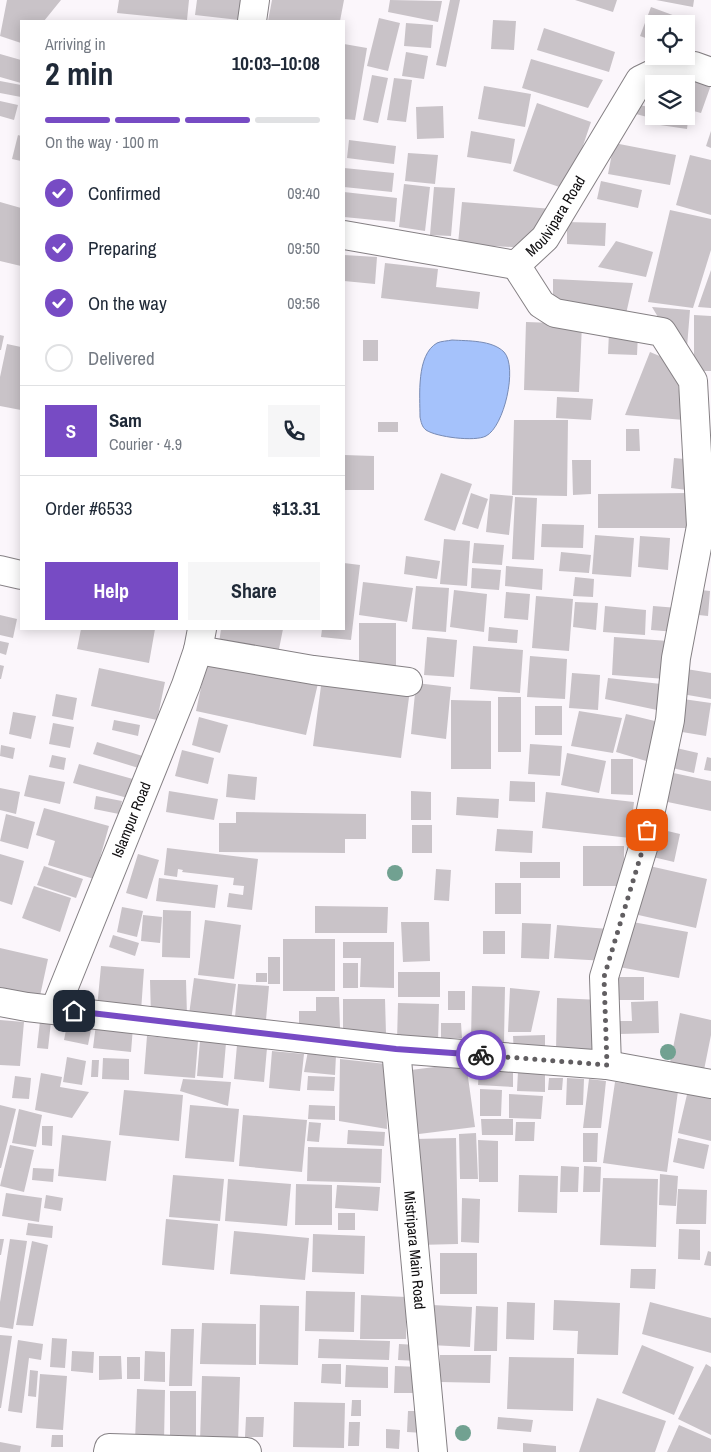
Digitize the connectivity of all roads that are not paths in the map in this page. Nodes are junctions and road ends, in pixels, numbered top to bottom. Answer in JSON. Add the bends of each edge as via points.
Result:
{"nodes":[{"id":1,"x":255,"y":0,"type":"edge"},
{"id":2,"x":252,"y":20,"type":"edge"},
{"id":3,"x":711,"y":72,"type":"edge"},
{"id":4,"x":345,"y":235,"type":"edge"},
{"id":5,"x":516,"y":265,"type":"junction"},
{"id":6,"x":0,"y":570,"type":"edge"},
{"id":7,"x":20,"y":575,"type":"edge"},
{"id":8,"x":200,"y":640,"type":"edge"},
{"id":9,"x":408,"y":682,"type":"dead end"},
{"id":10,"x":0,"y":1002,"type":"edge"},
{"id":11,"x":55,"y":1009,"type":"junction"},
{"id":12,"x":396,"y":1049,"type":"junction"},
{"id":13,"x":607,"y":1065,"type":"junction"},
{"id":14,"x":711,"y":1084,"type":"edge"},
{"id":15,"x":108,"y":1452,"type":"edge"},
{"id":16,"x":247,"y":1452,"type":"edge"},
{"id":17,"x":433,"y":1452,"type":"edge"}],
"edges":[{"from":1,"to":2,"type":"street"},
{"from":3,"to":5,"type":"street","name":"Moulvipara Road","via":[[694,66],[671,65],[640,80],[545,238]]},
{"from":4,"to":5,"type":"street","name":"Moulvipara Road"},
{"from":5,"to":13,"type":"street","via":[[541,304],[555,313],[662,332],[693,381],[701,526],[676,658],[670,720],[645,839],[604,977]]},
{"from":6,"to":7,"type":"street"},
{"from":8,"to":9,"type":"street","via":[[313,670]]},
{"from":8,"to":11,"type":"street","name":"Islampur Road","via":[[186,685]]},
{"from":10,"to":11,"type":"street"},
{"from":11,"to":12,"type":"street"},
{"from":12,"to":13,"type":"street"},
{"from":12,"to":17,"type":"street","name":"Mistripara Main Road"},
{"from":13,"to":14,"type":"street"},
{"from":15,"to":16,"type":"street","via":[[109,1448]]}]}
